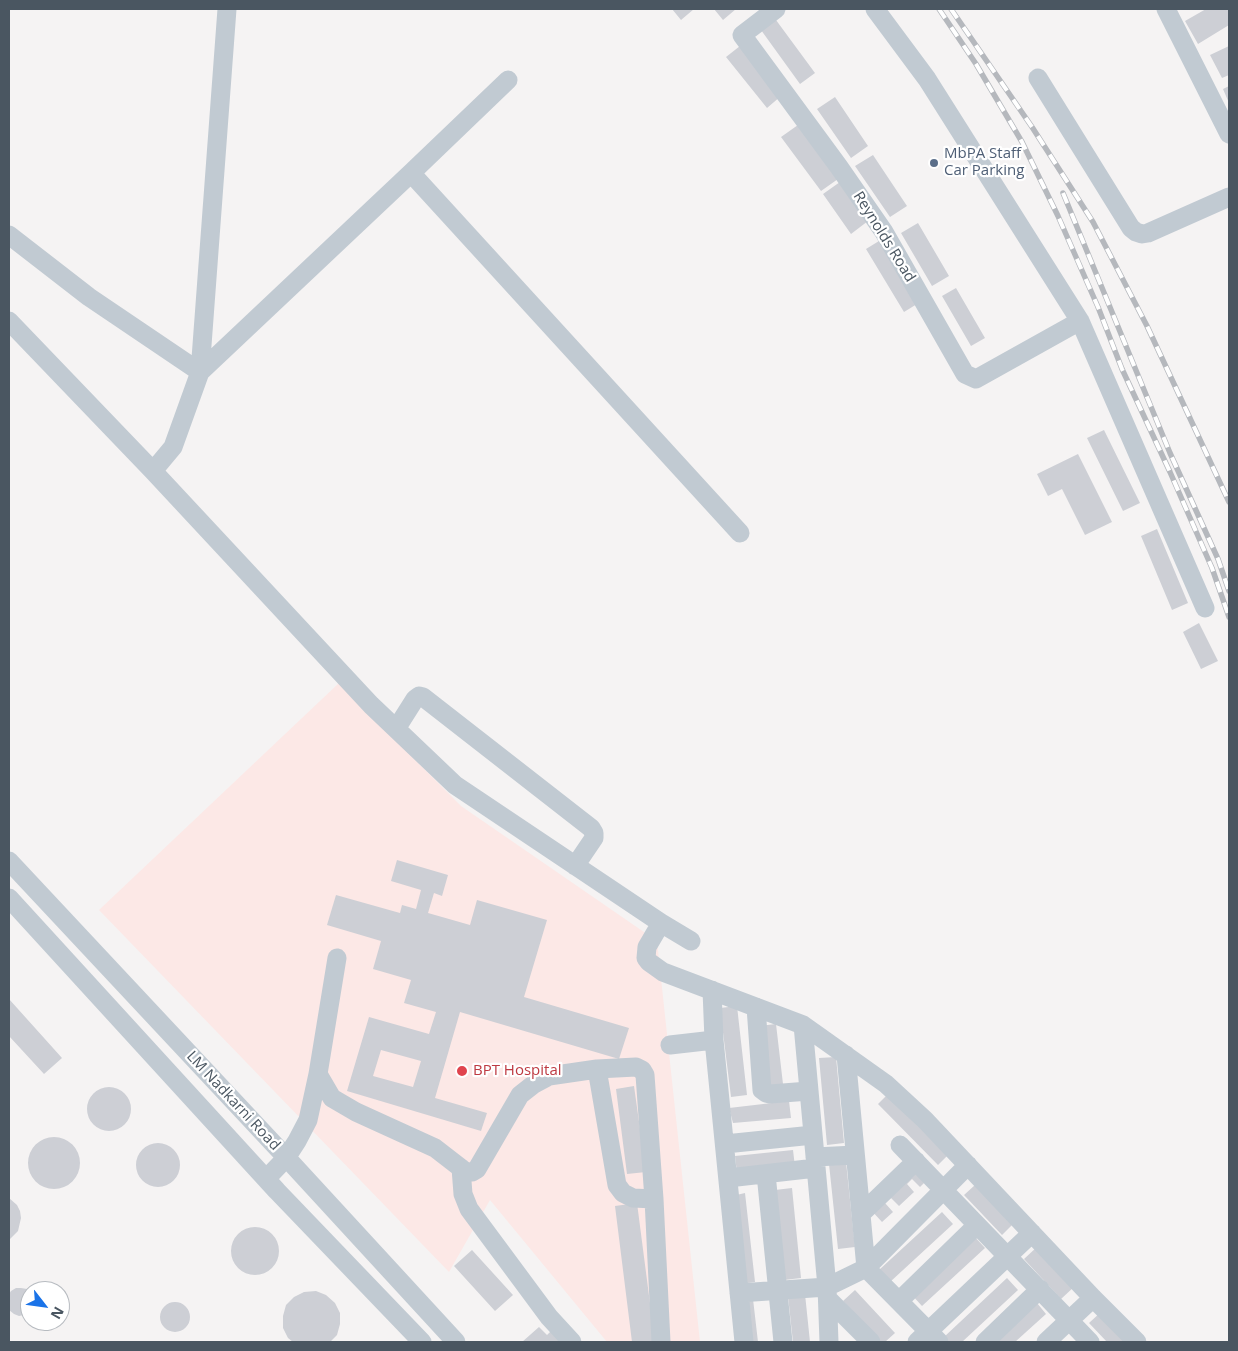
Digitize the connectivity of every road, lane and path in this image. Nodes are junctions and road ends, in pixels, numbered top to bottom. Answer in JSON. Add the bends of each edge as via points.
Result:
{"nodes":[{"id":1,"x":227,"y":9,"type":"edge"},
{"id":2,"x":776,"y":9,"type":"edge"},
{"id":3,"x":875,"y":9,"type":"edge"},
{"id":4,"x":1166,"y":9,"type":"edge"},
{"id":5,"x":1038,"y":78,"type":"dead end"},
{"id":6,"x":508,"y":80,"type":"dead end"},
{"id":7,"x":1229,"y":134,"type":"edge"},
{"id":8,"x":411,"y":174,"type":"junction"},
{"id":9,"x":1229,"y":197,"type":"edge"},
{"id":10,"x":9,"y":235,"type":"edge"},
{"id":11,"x":9,"y":321,"type":"edge"},
{"id":12,"x":1080,"y":321,"type":"junction"},
{"id":13,"x":200,"y":372,"type":"junction"},
{"id":14,"x":153,"y":471,"type":"junction"},
{"id":15,"x":740,"y":533,"type":"dead end"},
{"id":16,"x":1205,"y":608,"type":"dead end"},
{"id":17,"x":396,"y":729,"type":"junction"},
{"id":18,"x":9,"y":861,"type":"edge"},
{"id":19,"x":575,"y":866,"type":"junction"},
{"id":20,"x":9,"y":898,"type":"edge"},
{"id":21,"x":661,"y":923,"type":"junction"},
{"id":22,"x":691,"y":941,"type":"dead end"},
{"id":23,"x":337,"y":958,"type":"dead end"},
{"id":24,"x":712,"y":990,"type":"junction"},
{"id":25,"x":756,"y":1007,"type":"junction"},
{"id":26,"x":802,"y":1024,"type":"junction"},
{"id":27,"x":714,"y":1040,"type":"junction"},
{"id":28,"x":670,"y":1044,"type":"dead end"},
{"id":29,"x":846,"y":1055,"type":"junction"},
{"id":30,"x":597,"y":1069,"type":"junction"},
{"id":31,"x":318,"y":1074,"type":"junction"},
{"id":32,"x":809,"y":1091,"type":"junction"},
{"id":33,"x":813,"y":1135,"type":"junction"},
{"id":34,"x":725,"y":1144,"type":"junction"},
{"id":35,"x":900,"y":1144,"type":"dead end"},
{"id":36,"x":855,"y":1155,"type":"junction"},
{"id":37,"x":286,"y":1158,"type":"junction"},
{"id":38,"x":916,"y":1161,"type":"junction"},
{"id":39,"x":815,"y":1163,"type":"junction"},
{"id":40,"x":968,"y":1165,"type":"junction"},
{"id":41,"x":461,"y":1168,"type":"junction"},
{"id":42,"x":766,"y":1174,"type":"junction"},
{"id":43,"x":728,"y":1178,"type":"junction"},
{"id":44,"x":266,"y":1179,"type":"junction"},
{"id":45,"x":944,"y":1190,"type":"junction"},
{"id":46,"x":654,"y":1199,"type":"junction"},
{"id":47,"x":861,"y":1214,"type":"junction"},
{"id":48,"x":977,"y":1225,"type":"junction"},
{"id":49,"x":1032,"y":1233,"type":"junction"},
{"id":50,"x":1007,"y":1256,"type":"junction"},
{"id":51,"x":866,"y":1268,"type":"junction"},
{"id":52,"x":1040,"y":1289,"type":"junction"},
{"id":53,"x":777,"y":1290,"type":"junction"},
{"id":54,"x":740,"y":1293,"type":"junction"},
{"id":55,"x":827,"y":1293,"type":"junction"},
{"id":56,"x":1093,"y":1298,"type":"junction"},
{"id":57,"x":899,"y":1302,"type":"junction"},
{"id":58,"x":1070,"y":1320,"type":"junction"},
{"id":59,"x":928,"y":1339,"type":"edge"},
{"id":60,"x":422,"y":1342,"type":"edge"},
{"id":61,"x":456,"y":1342,"type":"edge"},
{"id":62,"x":572,"y":1342,"type":"edge"},
{"id":63,"x":661,"y":1342,"type":"edge"},
{"id":64,"x":744,"y":1342,"type":"edge"},
{"id":65,"x":782,"y":1342,"type":"edge"},
{"id":66,"x":829,"y":1342,"type":"edge"},
{"id":67,"x":871,"y":1342,"type":"edge"},
{"id":68,"x":985,"y":1342,"type":"edge"},
{"id":69,"x":1046,"y":1342,"type":"edge"},
{"id":70,"x":1090,"y":1342,"type":"edge"},
{"id":71,"x":1137,"y":1342,"type":"edge"}],
"edges":[{"from":1,"to":13,"type":"street"},
{"from":2,"to":12,"type":"street","name":"Reynolds Road","via":[[742,35],[884,232],[966,374],[976,379]]},
{"from":3,"to":12,"type":"street","via":[[928,79]]},
{"from":4,"to":7,"type":"street"},
{"from":5,"to":9,"type":"street","via":[[1136,232],[1148,232]]},
{"from":6,"to":8,"type":"street"},
{"from":8,"to":13,"type":"street"},
{"from":8,"to":15,"type":"street"},
{"from":10,"to":13,"type":"street","via":[[89,297]]},
{"from":11,"to":14,"type":"street"},
{"from":12,"to":16,"type":"street"},
{"from":13,"to":14,"type":"street","via":[[173,447]]},
{"from":14,"to":17,"type":"street"},
{"from":17,"to":19,"type":"street","via":[[455,785]]},
{"from":17,"to":19,"type":"street","via":[[415,699],[423,696],[591,828],[594,838]]},
{"from":18,"to":37,"type":"street","name":"LM Nadkarni Road"},
{"from":19,"to":21,"type":"street"},
{"from":20,"to":44,"type":"street","name":"LM Nadkarni Road"},
{"from":21,"to":22,"type":"street"},
{"from":21,"to":24,"type":"street","via":[[647,947],[649,962],[663,972]]},
{"from":23,"to":31,"type":"street"},
{"from":24,"to":25,"type":"street"},
{"from":24,"to":27,"type":"street"},
{"from":25,"to":26,"type":"street"},
{"from":25,"to":32,"type":"street","via":[[762,1090],[770,1094]]},
{"from":26,"to":29,"type":"street"},
{"from":26,"to":32,"type":"street"},
{"from":27,"to":28,"type":"street"},
{"from":27,"to":34,"type":"street"},
{"from":29,"to":36,"type":"street"},
{"from":29,"to":40,"type":"street","via":[[886,1084]]},
{"from":30,"to":41,"type":"street","via":[[549,1076],[534,1084],[520,1095],[477,1169],[466,1172]]},
{"from":30,"to":46,"type":"street","via":[[617,1185],[633,1198]]},
{"from":30,"to":46,"type":"street","via":[[636,1067],[646,1075]]},
{"from":31,"to":37,"type":"street","via":[[308,1120]]},
{"from":31,"to":41,"type":"street","via":[[332,1098],[435,1148]]},
{"from":32,"to":33,"type":"street"},
{"from":33,"to":34,"type":"street"},
{"from":33,"to":39,"type":"street"},
{"from":34,"to":43,"type":"street"},
{"from":35,"to":38,"type":"street"},
{"from":36,"to":39,"type":"street"},
{"from":36,"to":47,"type":"street"},
{"from":37,"to":44,"type":"street"},
{"from":37,"to":61,"type":"street","name":"LM Nadkarni Road"},
{"from":38,"to":45,"type":"street"},
{"from":38,"to":47,"type":"street"},
{"from":39,"to":42,"type":"street"},
{"from":39,"to":55,"type":"street"},
{"from":40,"to":45,"type":"street"},
{"from":40,"to":49,"type":"street"},
{"from":41,"to":62,"type":"street","via":[[463,1194],[469,1209]]},
{"from":42,"to":43,"type":"street"},
{"from":42,"to":53,"type":"street"},
{"from":43,"to":54,"type":"street"},
{"from":44,"to":60,"type":"street","name":"LM Nadkarni Road"},
{"from":45,"to":48,"type":"street"},
{"from":45,"to":51,"type":"street"},
{"from":46,"to":63,"type":"street"},
{"from":47,"to":51,"type":"street"},
{"from":48,"to":50,"type":"street"},
{"from":48,"to":57,"type":"street"},
{"from":49,"to":50,"type":"street"},
{"from":49,"to":56,"type":"street"},
{"from":50,"to":52,"type":"street"},
{"from":50,"to":59,"type":"street"},
{"from":51,"to":55,"type":"street"},
{"from":51,"to":57,"type":"street"},
{"from":52,"to":58,"type":"street"},
{"from":52,"to":68,"type":"street"},
{"from":53,"to":54,"type":"street"},
{"from":53,"to":55,"type":"street"},
{"from":53,"to":65,"type":"street"},
{"from":54,"to":64,"type":"street"},
{"from":55,"to":66,"type":"street"},
{"from":55,"to":67,"type":"street"},
{"from":56,"to":58,"type":"street"},
{"from":56,"to":71,"type":"street"},
{"from":57,"to":59,"type":"street"},
{"from":58,"to":69,"type":"street"},
{"from":58,"to":70,"type":"street"}]}
